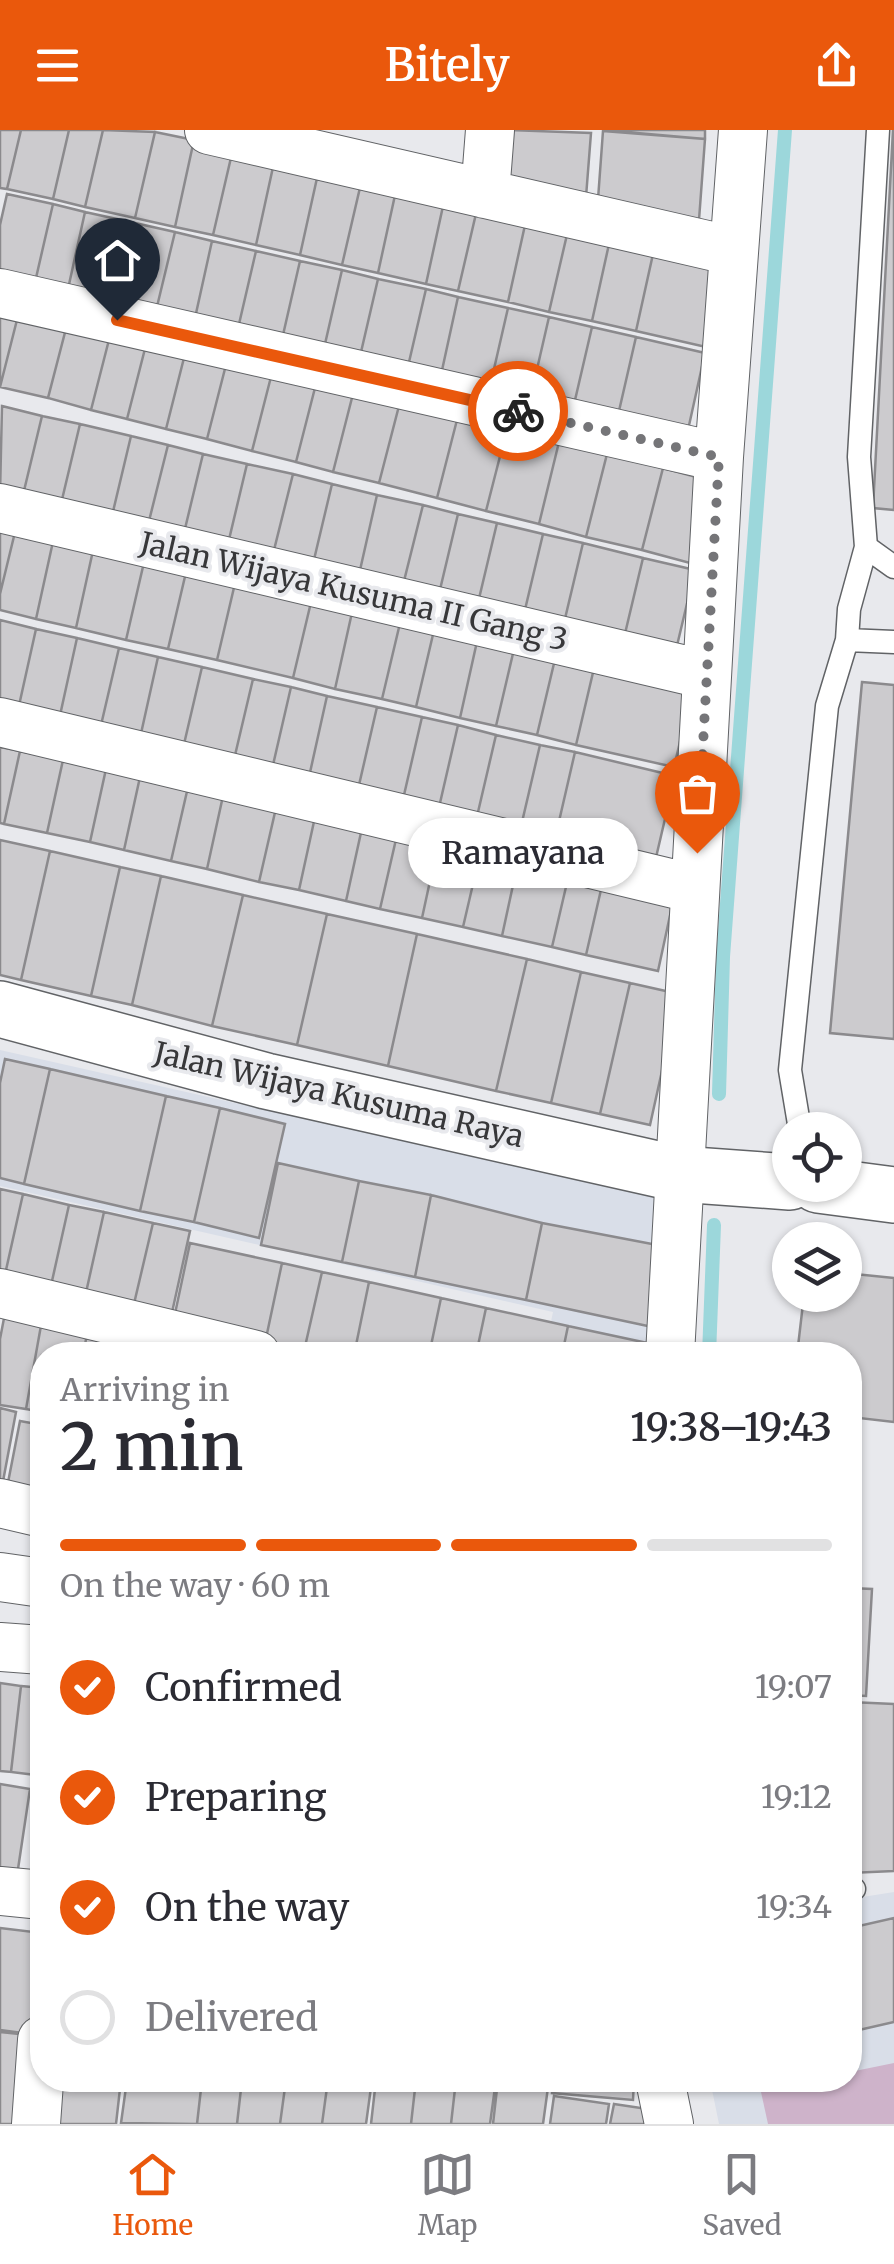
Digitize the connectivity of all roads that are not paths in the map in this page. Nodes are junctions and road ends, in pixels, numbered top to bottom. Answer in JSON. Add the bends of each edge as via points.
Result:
{"nodes":[{"id":1,"x":209,"y":130,"type":"edge"},
{"id":2,"x":490,"y":130,"type":"edge"},
{"id":3,"x":743,"y":130,"type":"edge"},
{"id":4,"x":878,"y":130,"type":"edge"},
{"id":5,"x":485,"y":194,"type":"junction"},
{"id":6,"x":733,"y":251,"type":"junction"},
{"id":7,"x":0,"y":293,"type":"edge"},
{"id":8,"x":719,"y":457,"type":"junction"},
{"id":9,"x":0,"y":508,"type":"edge"},
{"id":10,"x":866,"y":548,"type":"junction"},
{"id":11,"x":894,"y":567,"type":"edge"},
{"id":12,"x":847,"y":640,"type":"junction"},
{"id":13,"x":894,"y":642,"type":"edge"},
{"id":14,"x":707,"y":674,"type":"junction"},
{"id":15,"x":0,"y":722,"type":"edge"},
{"id":16,"x":695,"y":889,"type":"junction"},
{"id":17,"x":0,"y":1009,"type":"edge"},
{"id":18,"x":797,"y":1112,"type":"edge"},
{"id":19,"x":679,"y":1174,"type":"junction"},
{"id":20,"x":772,"y":1181,"type":"edge"},
{"id":21,"x":862,"y":1191,"type":"edge"},
{"id":22,"x":894,"y":1195,"type":"edge"},
{"id":23,"x":0,"y":1294,"type":"edge"},
{"id":24,"x":194,"y":1342,"type":"edge"},
{"id":25,"x":671,"y":1342,"type":"edge"},
{"id":26,"x":0,"y":1503,"type":"edge"},
{"id":27,"x":30,"y":1510,"type":"edge"},
{"id":28,"x":0,"y":1577,"type":"edge"},
{"id":29,"x":30,"y":1581,"type":"edge"},
{"id":30,"x":0,"y":1647,"type":"edge"},
{"id":31,"x":30,"y":1649,"type":"edge"},
{"id":32,"x":0,"y":1891,"type":"edge"},
{"id":33,"x":30,"y":1894,"type":"edge"},
{"id":34,"x":38,"y":2092,"type":"edge"},
{"id":35,"x":662,"y":2092,"type":"edge"},
{"id":36,"x":36,"y":2124,"type":"edge"},
{"id":37,"x":669,"y":2124,"type":"edge"}],
"edges":[{"from":1,"to":5,"type":"street"},
{"from":2,"to":5,"type":"street"},
{"from":3,"to":6,"type":"street"},
{"from":4,"to":10,"type":"lane","via":[[859,457]]},
{"from":5,"to":6,"type":"street"},
{"from":6,"to":8,"type":"street"},
{"from":7,"to":8,"type":"street"},
{"from":8,"to":14,"type":"street"},
{"from":9,"to":14,"type":"street","name":"Jalan Wijaya Kusuma II Gang 3"},
{"from":10,"to":11,"type":"lane"},
{"from":10,"to":12,"type":"lane"},
{"from":12,"to":13,"type":"lane"},
{"from":12,"to":18,"type":"lane","via":[[827,706],[790,1070]]},
{"from":14,"to":16,"type":"street"},
{"from":15,"to":16,"type":"street"},
{"from":16,"to":19,"type":"street"},
{"from":17,"to":19,"type":"street","name":"Jalan Wijaya Kusuma Raya","via":[[266,1081]]},
{"from":19,"to":20,"type":"street","name":"Jalan Wijaya Kusuma Raya"},
{"from":19,"to":25,"type":"street"},
{"from":21,"to":22,"type":"street"},
{"from":23,"to":24,"type":"street"},
{"from":26,"to":27,"type":"street"},
{"from":28,"to":29,"type":"street"},
{"from":30,"to":31,"type":"street"},
{"from":32,"to":33,"type":"street"},
{"from":34,"to":36,"type":"street"},
{"from":35,"to":37,"type":"street"}]}
